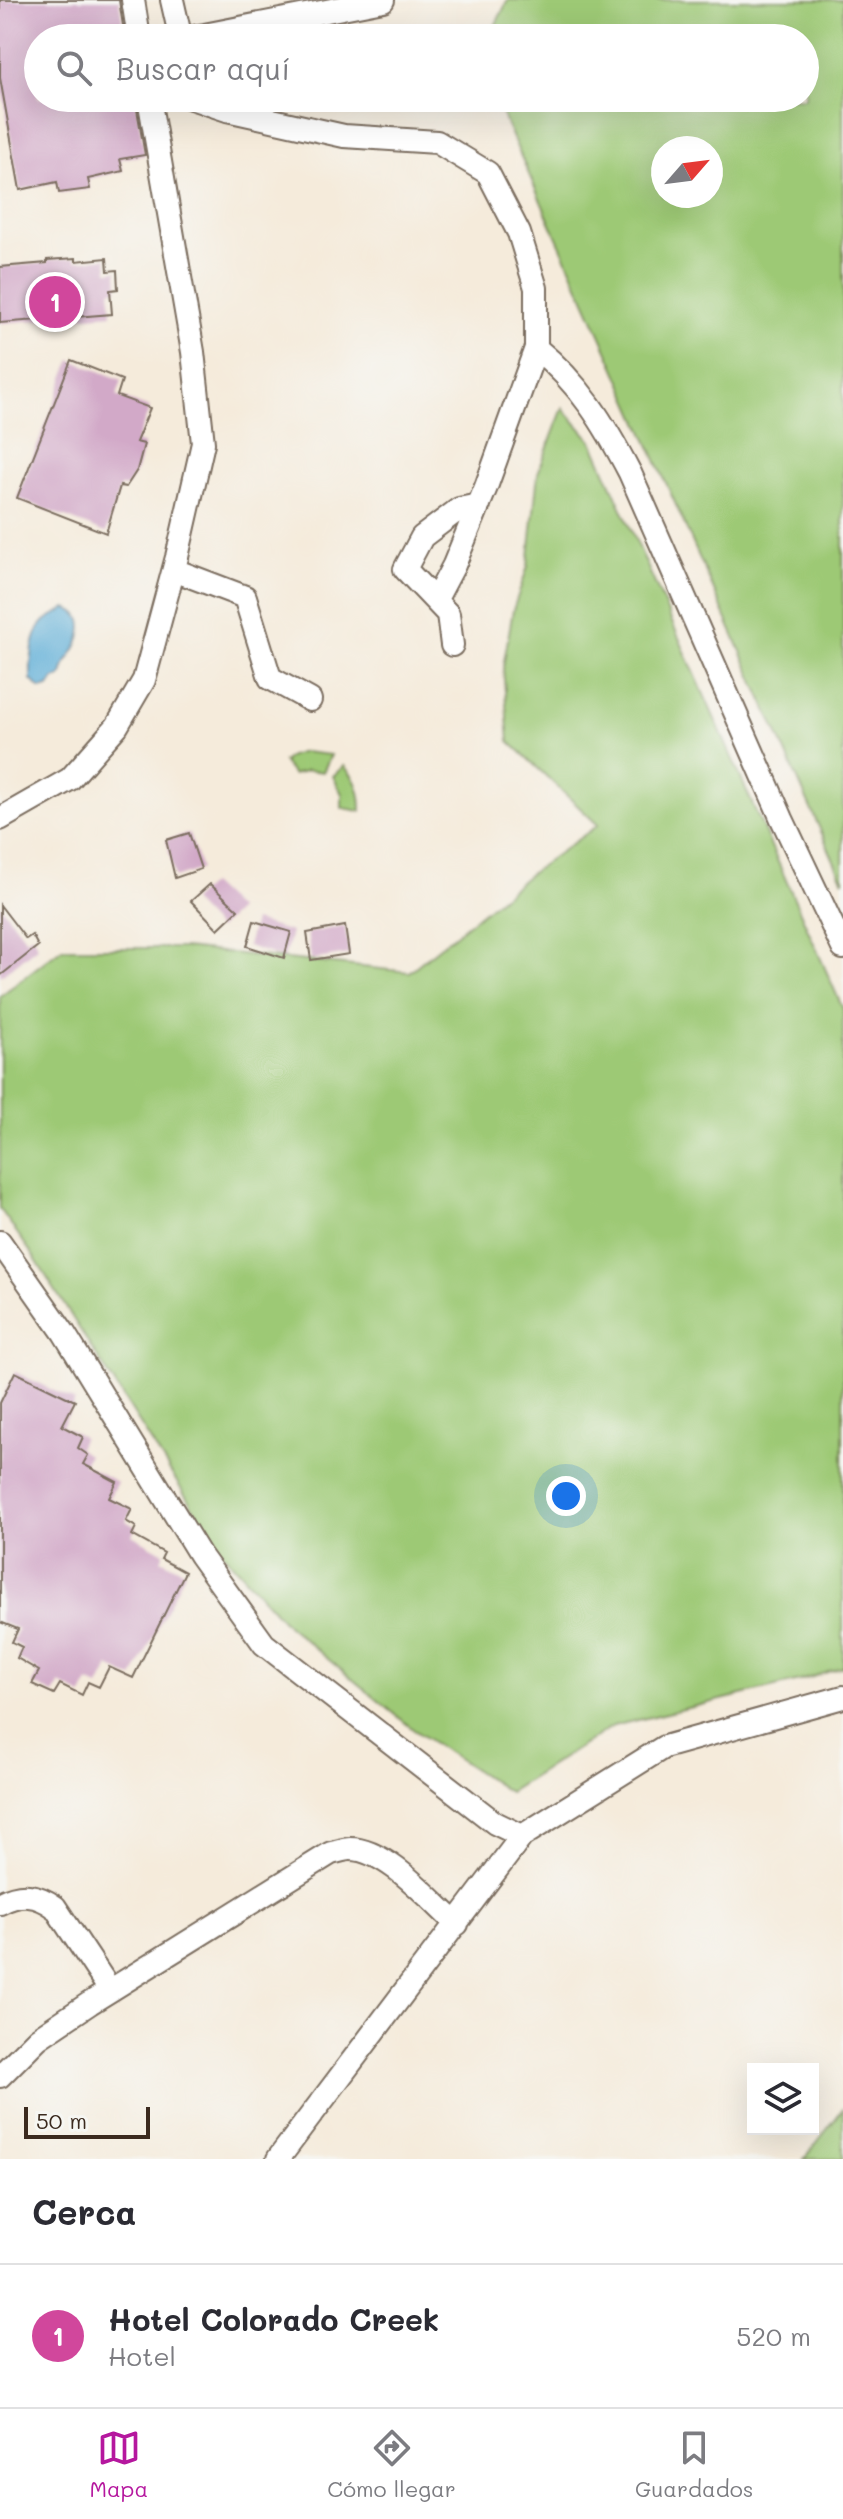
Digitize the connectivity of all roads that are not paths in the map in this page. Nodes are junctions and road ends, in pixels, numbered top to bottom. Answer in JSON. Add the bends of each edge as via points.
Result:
{"nodes":[{"id":1,"x":133,"y":0,"type":"edge"},
{"id":2,"x":172,"y":0,"type":"edge"},
{"id":3,"x":383,"y":0,"type":"edge"},
{"id":4,"x":137,"y":24,"type":"edge"},
{"id":5,"x":177,"y":24,"type":"edge"},
{"id":6,"x":260,"y":24,"type":"edge"},
{"id":7,"x":151,"y":112,"type":"edge"},
{"id":8,"x":236,"y":112,"type":"edge"},
{"id":9,"x":536,"y":348,"type":"junction"},
{"id":10,"x":479,"y":505,"type":"junction"},
{"id":11,"x":174,"y":570,"type":"junction"},
{"id":12,"x":436,"y":599,"type":"junction"},
{"id":13,"x":452,"y":645,"type":"dead end"},
{"id":14,"x":310,"y":700,"type":"dead end"},
{"id":15,"x":0,"y":819,"type":"edge"},
{"id":16,"x":843,"y":948,"type":"edge"},
{"id":17,"x":0,"y":1242,"type":"edge"},
{"id":18,"x":843,"y":1697,"type":"edge"},
{"id":19,"x":522,"y":1836,"type":"junction"},
{"id":20,"x":0,"y":1903,"type":"edge"},
{"id":21,"x":457,"y":1924,"type":"junction"},
{"id":22,"x":110,"y":1990,"type":"junction"},
{"id":23,"x":0,"y":2076,"type":"edge"},
{"id":24,"x":278,"y":2159,"type":"edge"}],
"edges":[{"from":1,"to":4,"type":"lane"},
{"from":2,"to":5,"type":"lane"},
{"from":3,"to":6,"type":"lane"},
{"from":7,"to":11,"type":"lane","via":[[193,352],[203,443]]},
{"from":8,"to":9,"type":"lane","via":[[344,136],[437,142],[488,173],[519,233],[536,288]]},
{"from":9,"to":10,"type":"lane"},
{"from":9,"to":16,"type":"lane","via":[[586,398],[624,462]]},
{"from":10,"to":12,"type":"lane"},
{"from":10,"to":12,"type":"lane","via":[[459,509],[422,537],[405,569]]},
{"from":11,"to":14,"type":"lane","via":[[245,597],[270,678]]},
{"from":11,"to":15,"type":"lane","via":[[144,680],[117,726],[70,779]]},
{"from":12,"to":13,"type":"lane","via":[[448,614]]},
{"from":17,"to":19,"type":"lane","via":[[64,1333],[200,1555],[264,1644],[495,1823]]},
{"from":18,"to":19,"type":"lane","via":[[664,1747]]},
{"from":19,"to":21,"type":"lane"},
{"from":20,"to":22,"type":"lane","via":[[26,1894],[55,1907]]},
{"from":21,"to":22,"type":"lane","via":[[395,1868],[351,1849],[331,1853]]},
{"from":21,"to":24,"type":"lane"},
{"from":22,"to":23,"type":"lane","via":[[38,2038]]}]}
